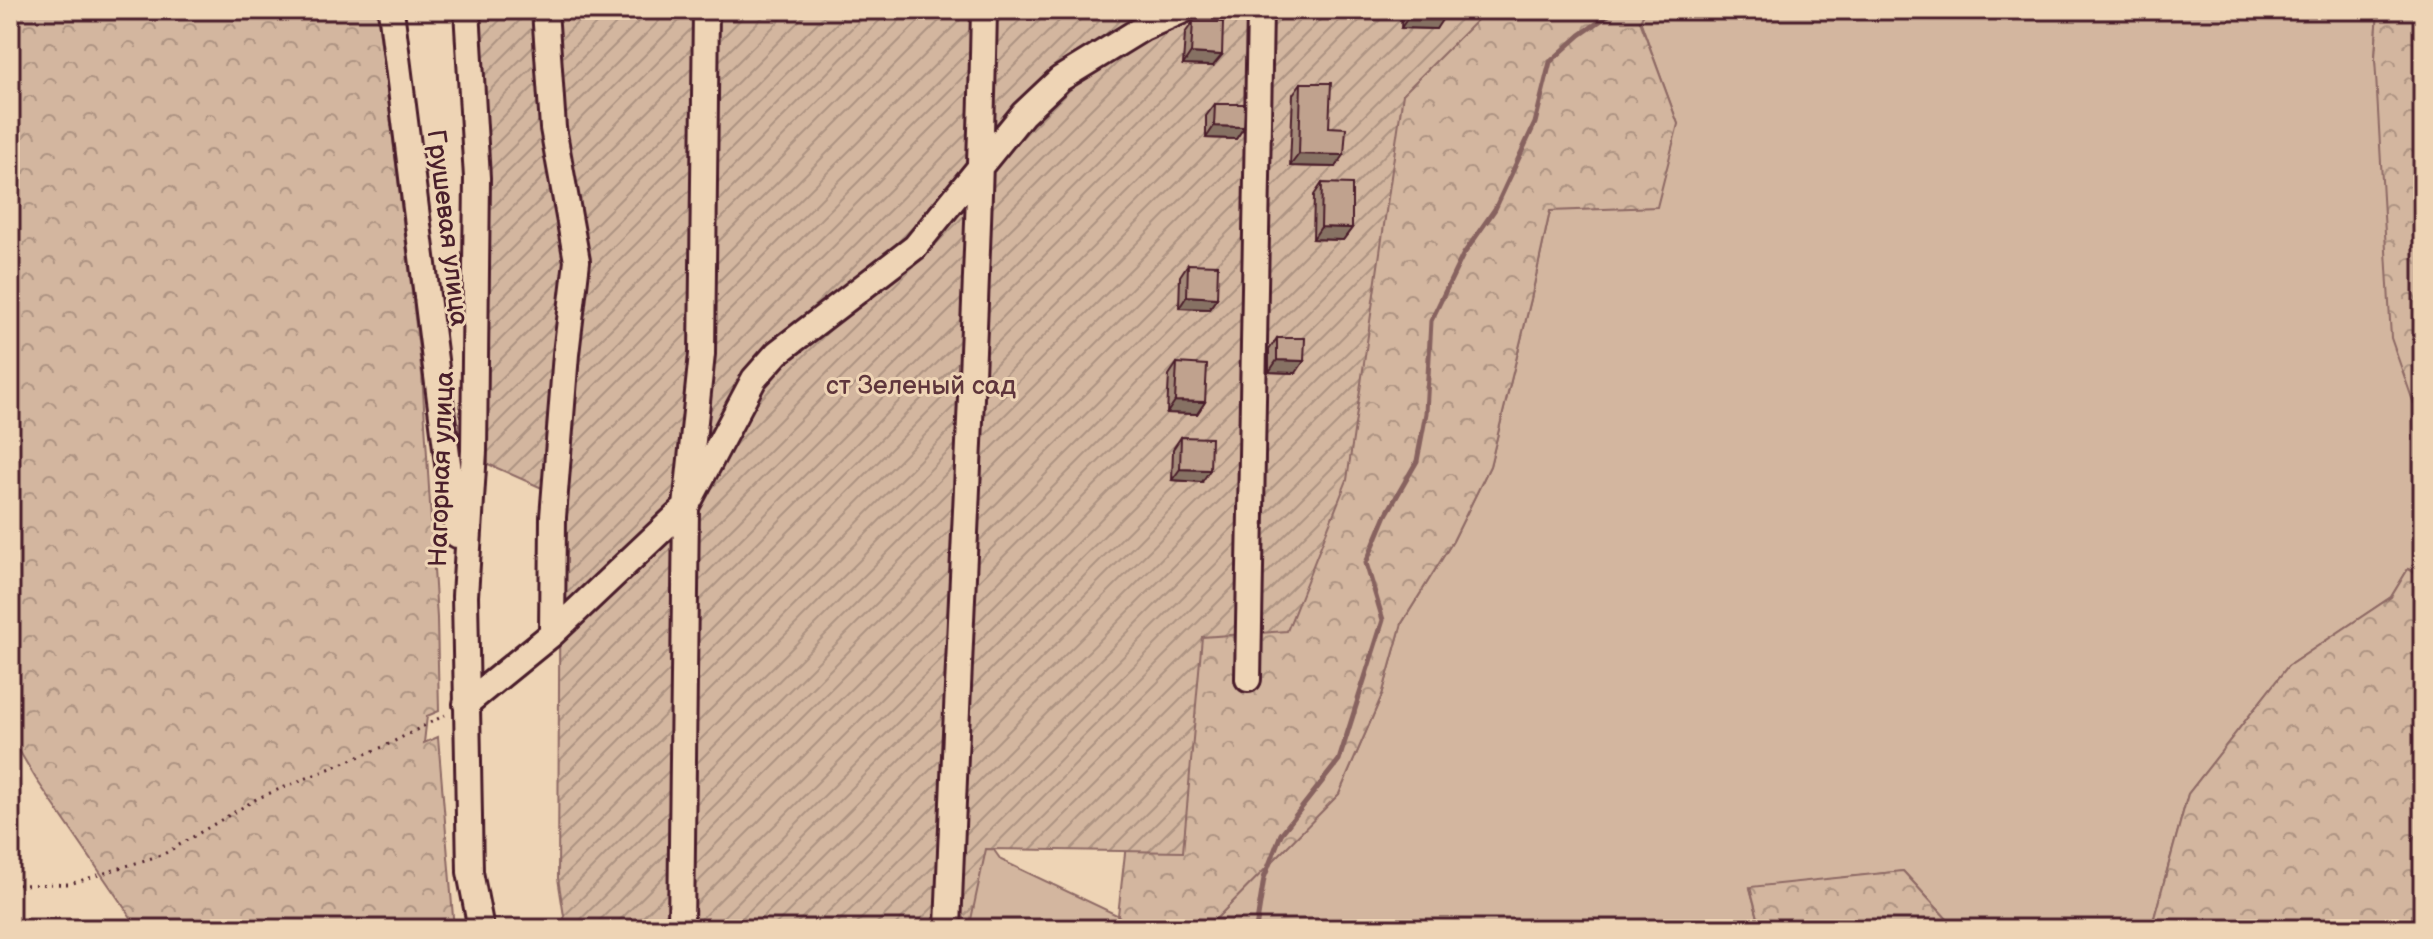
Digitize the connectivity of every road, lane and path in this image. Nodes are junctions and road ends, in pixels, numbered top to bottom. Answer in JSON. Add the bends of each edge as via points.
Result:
{"nodes":[{"id":1,"x":391,"y":10,"type":"edge"},
{"id":2,"x":467,"y":10,"type":"edge"},
{"id":3,"x":545,"y":10,"type":"edge"},
{"id":4,"x":706,"y":10,"type":"edge"},
{"id":5,"x":984,"y":10,"type":"edge"},
{"id":6,"x":1184,"y":10,"type":"edge"},
{"id":7,"x":1260,"y":10,"type":"edge"},
{"id":8,"x":981,"y":167,"type":"junction"},
{"id":9,"x":686,"y":507,"type":"junction"},
{"id":10,"x":465,"y":596,"type":"junction"},
{"id":11,"x":552,"y":634,"type":"junction"},
{"id":12,"x":1248,"y":679,"type":"dead end"},
{"id":13,"x":466,"y":704,"type":"junction"},
{"id":14,"x":10,"y":885,"type":"edge"},
{"id":15,"x":481,"y":929,"type":"edge"},
{"id":16,"x":681,"y":929,"type":"edge"},
{"id":17,"x":948,"y":929,"type":"edge"}],
"edges":[{"from":1,"to":10,"type":"street","name":"Грушевая улица"},
{"from":2,"to":10,"type":"street","name":"Нагорная улица","via":[[477,178],[474,451]]},
{"from":3,"to":11,"type":"street","via":[[553,128],[577,261],[553,517]]},
{"from":4,"to":9,"type":"street","via":[[702,354]]},
{"from":5,"to":8,"type":"street"},
{"from":6,"to":8,"type":"street","via":[[1143,28],[1060,79],[1023,114]]},
{"from":7,"to":12,"type":"street"},
{"from":8,"to":9,"type":"street","via":[[915,247],[777,353],[754,379]]},
{"from":8,"to":17,"type":"street"},
{"from":9,"to":11,"type":"street"},
{"from":9,"to":16,"type":"street"},
{"from":10,"to":13,"type":"street","name":"Нагорная улица"},
{"from":11,"to":13,"type":"street"},
{"from":13,"to":14,"type":"path","via":[[385,746],[258,798],[164,854],[70,884]]},
{"from":13,"to":15,"type":"street","name":"Нагорная улица","via":[[470,872]]}]}
